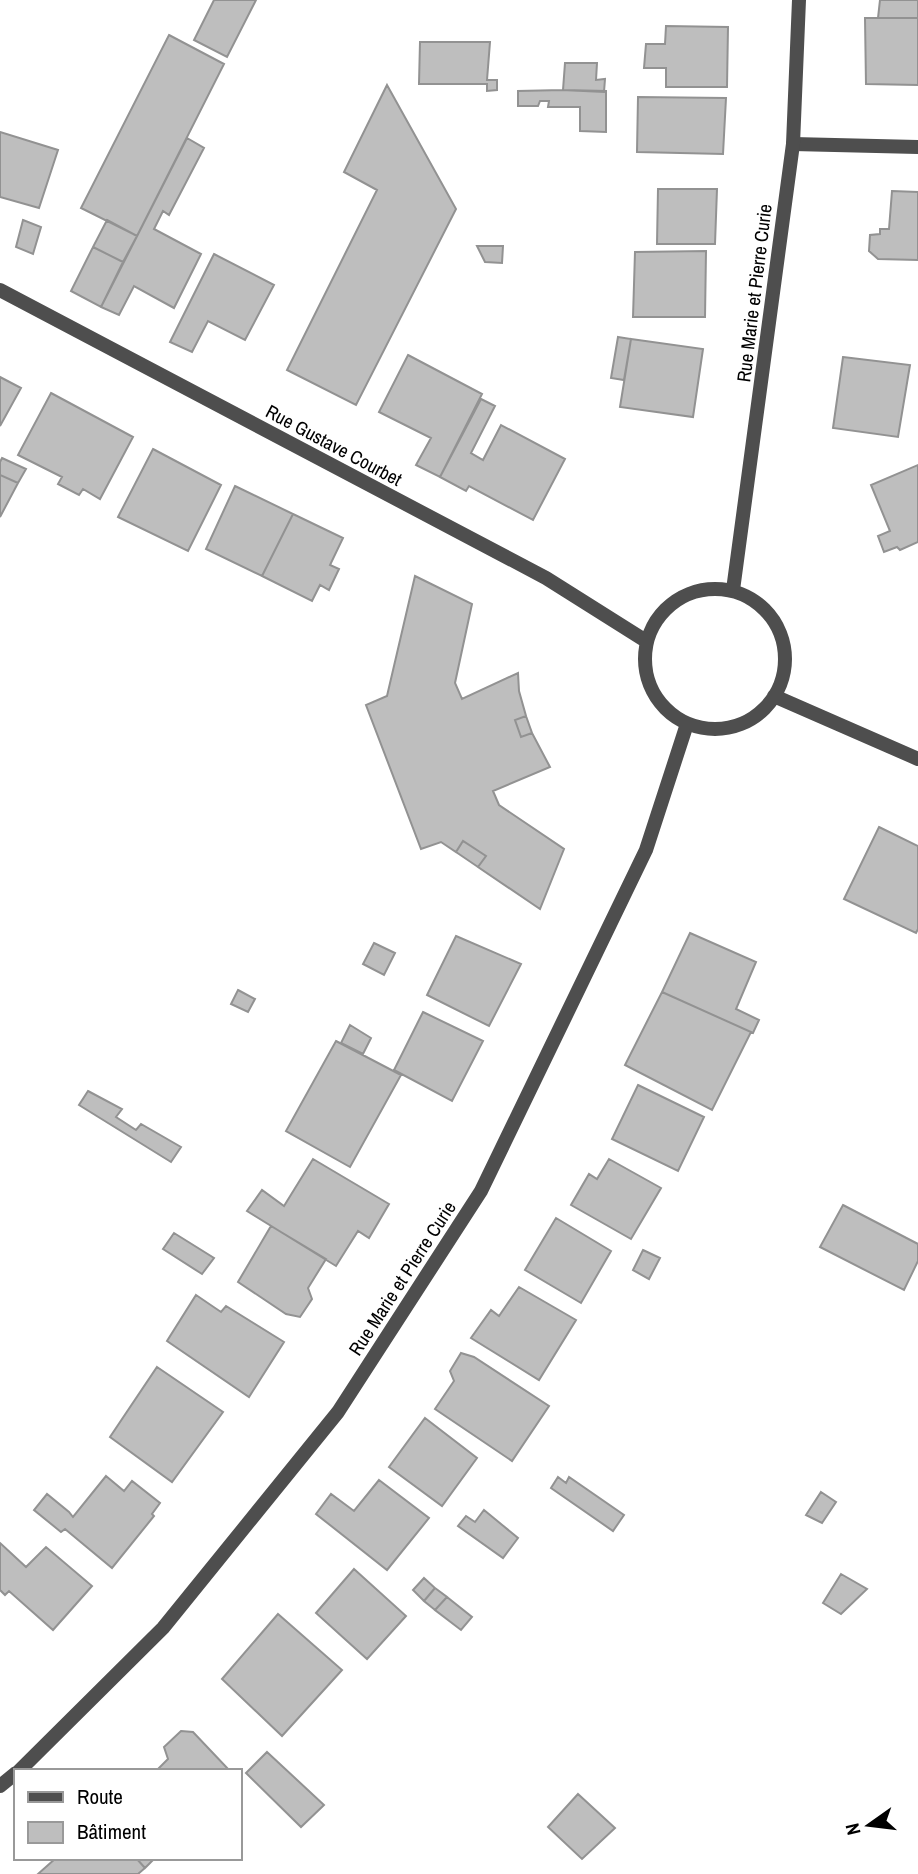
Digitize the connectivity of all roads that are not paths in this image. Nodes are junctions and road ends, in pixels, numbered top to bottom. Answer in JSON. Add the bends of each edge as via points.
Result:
{"nodes":[{"id":1,"x":799,"y":0,"type":"edge"},
{"id":2,"x":793,"y":144,"type":"junction"},
{"id":3,"x":918,"y":147,"type":"edge"},
{"id":4,"x":0,"y":290,"type":"edge"},
{"id":5,"x":733,"y":590,"type":"junction"},
{"id":6,"x":646,"y":641,"type":"junction"},
{"id":7,"x":774,"y":696,"type":"junction"},
{"id":8,"x":687,"y":724,"type":"junction"},
{"id":9,"x":918,"y":759,"type":"edge"},
{"id":10,"x":20,"y":1769,"type":"edge"},
{"id":11,"x":14,"y":1774,"type":"edge"},
{"id":12,"x":0,"y":1786,"type":"edge"}],
"edges":[{"from":1,"to":2,"type":"street","name":"Rue Marie et Pierre Curie"},
{"from":2,"to":3,"type":"street"},
{"from":2,"to":5,"type":"street","name":"Rue Marie et Pierre Curie"},
{"from":4,"to":6,"type":"street","name":"Rue Gustave Courbet","via":[[546,578]]},
{"from":5,"to":6,"type":"street","via":[[710,588],[670,603]]},
{"from":5,"to":7,"type":"street","via":[[753,599],[780,633],[785,654],[783,676]]},
{"from":6,"to":8,"type":"street","via":[[648,681],[670,713]]},
{"from":7,"to":8,"type":"street","via":[[761,712],[736,725],[706,729]]},
{"from":7,"to":9,"type":"street"},
{"from":8,"to":10,"type":"street","name":"Rue Marie et Pierre Curie","via":[[646,850],[481,1191],[338,1412],[163,1628]]},
{"from":11,"to":12,"type":"street","name":"Rue Marie et Pierre Curie"}]}
